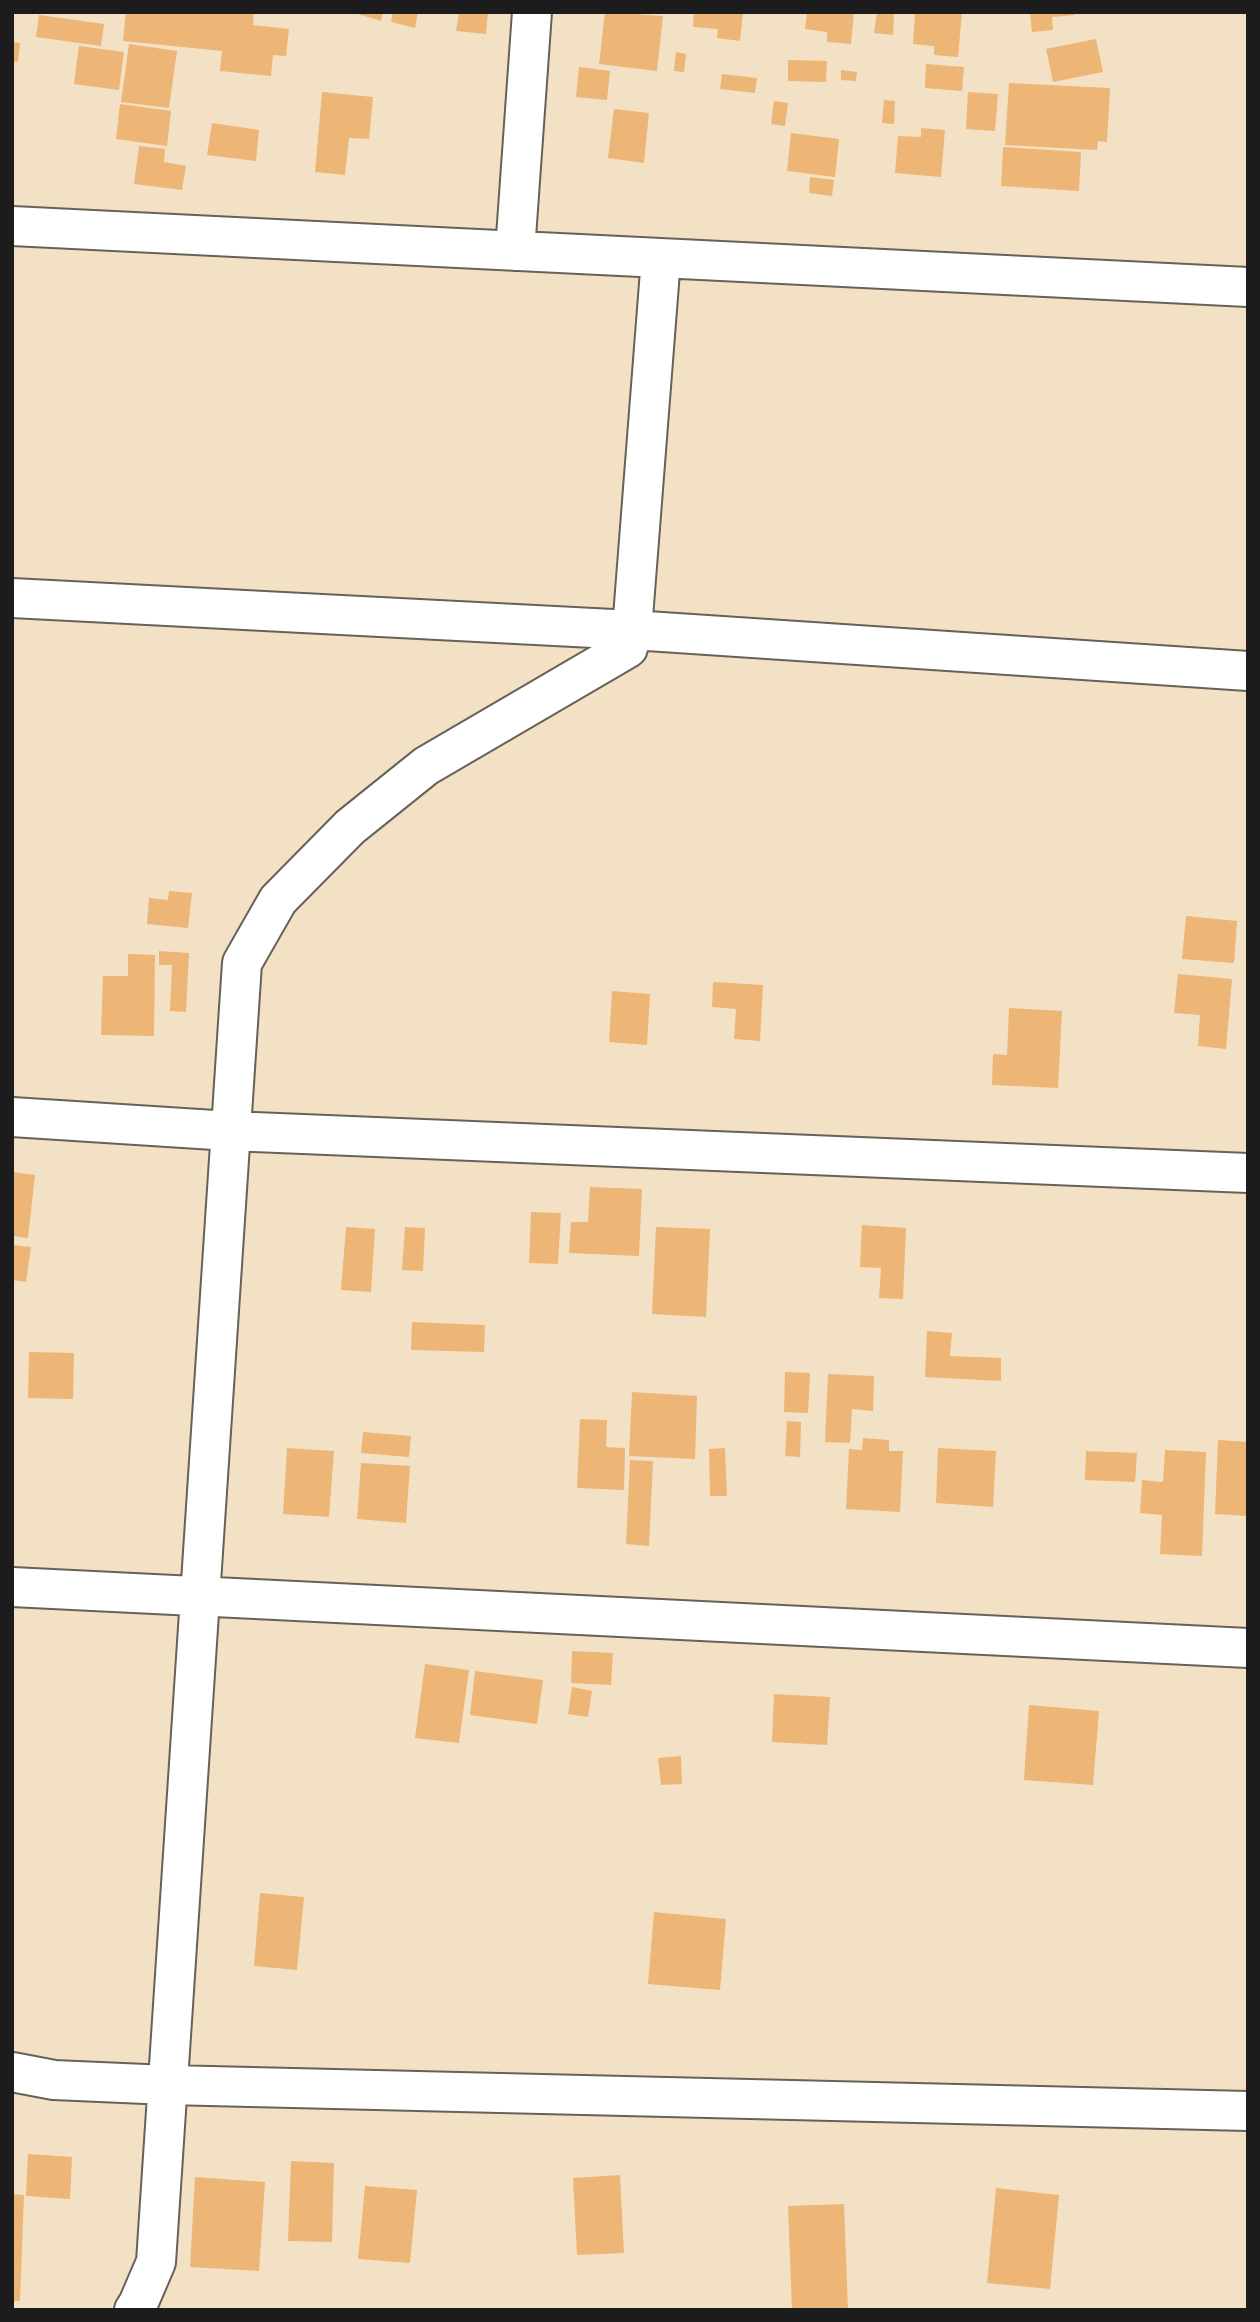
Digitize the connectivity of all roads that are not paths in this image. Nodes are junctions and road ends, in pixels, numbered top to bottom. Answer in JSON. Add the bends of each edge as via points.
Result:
{"nodes":[{"id":1,"x":532,"y":12,"type":"edge"},
{"id":2,"x":12,"y":226,"type":"edge"},
{"id":3,"x":515,"y":251,"type":"junction"},
{"id":4,"x":662,"y":258,"type":"junction"},
{"id":5,"x":1248,"y":288,"type":"edge"},
{"id":6,"x":12,"y":598,"type":"edge"},
{"id":7,"x":632,"y":630,"type":"junction"},
{"id":8,"x":1248,"y":671,"type":"edge"},
{"id":9,"x":12,"y":1117,"type":"edge"},
{"id":10,"x":230,"y":1131,"type":"junction"},
{"id":11,"x":1248,"y":1173,"type":"edge"},
{"id":12,"x":12,"y":1587,"type":"edge"},
{"id":13,"x":200,"y":1596,"type":"junction"},
{"id":14,"x":1248,"y":1648,"type":"edge"},
{"id":15,"x":12,"y":2072,"type":"edge"},
{"id":16,"x":168,"y":2085,"type":"junction"},
{"id":17,"x":1248,"y":2111,"type":"edge"},
{"id":18,"x":134,"y":2310,"type":"edge"}],
"edges":[{"from":1,"to":3,"type":"street"},
{"from":2,"to":3,"type":"street"},
{"from":3,"to":4,"type":"street"},
{"from":4,"to":5,"type":"street"},
{"from":4,"to":7,"type":"street"},
{"from":6,"to":7,"type":"street"},
{"from":7,"to":8,"type":"street"},
{"from":7,"to":10,"type":"street","via":[[628,648],[426,766],[350,827],[278,900],[242,963]]},
{"from":9,"to":10,"type":"street"},
{"from":10,"to":11,"type":"street"},
{"from":10,"to":13,"type":"street"},
{"from":12,"to":13,"type":"street"},
{"from":13,"to":14,"type":"street"},
{"from":13,"to":16,"type":"street"},
{"from":15,"to":16,"type":"street","via":[[54,2080]]},
{"from":16,"to":17,"type":"street"},
{"from":16,"to":18,"type":"street","via":[[156,2262]]}]}
